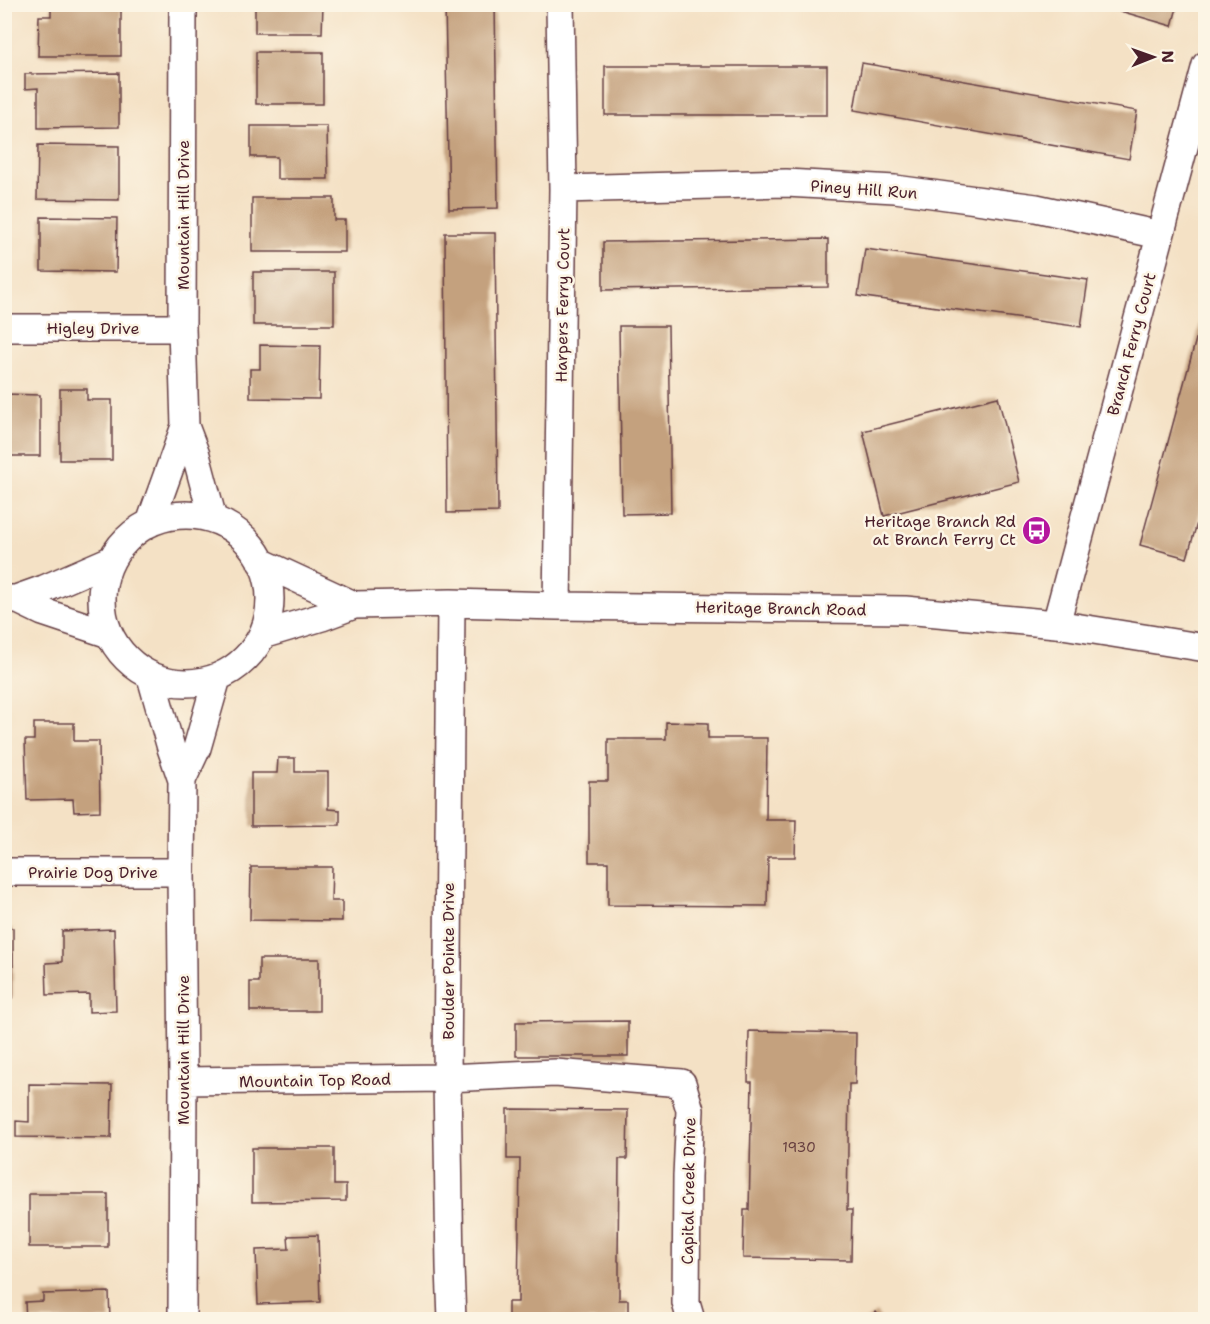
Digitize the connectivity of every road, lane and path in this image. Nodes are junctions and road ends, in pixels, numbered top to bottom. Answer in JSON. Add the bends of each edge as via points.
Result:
{"nodes":[{"id":1,"x":183,"y":4,"type":"edge"},
{"id":2,"x":560,"y":4,"type":"edge"},
{"id":3,"x":1206,"y":65,"type":"edge"},
{"id":4,"x":563,"y":189,"type":"junction"},
{"id":5,"x":1161,"y":235,"type":"junction"},
{"id":6,"x":4,"y":328,"type":"edge"},
{"id":7,"x":182,"y":328,"type":"junction"},
{"id":8,"x":185,"y":426,"type":"junction"},
{"id":9,"x":213,"y":519,"type":"junction"},
{"id":10,"x":150,"y":523,"type":"junction"},
{"id":11,"x":111,"y":560,"type":"junction"},
{"id":12,"x":261,"y":562,"type":"junction"},
{"id":13,"x":10,"y":599,"type":"edge"},
{"id":14,"x":451,"y":603,"type":"junction"},
{"id":15,"x":354,"y":604,"type":"junction"},
{"id":16,"x":557,"y":606,"type":"junction"},
{"id":17,"x":1056,"y":624,"type":"junction"},
{"id":18,"x":109,"y":634,"type":"junction"},
{"id":19,"x":262,"y":635,"type":"junction"},
{"id":20,"x":1206,"y":648,"type":"edge"},
{"id":21,"x":152,"y":677,"type":"junction"},
{"id":22,"x":217,"y":678,"type":"junction"},
{"id":23,"x":182,"y":780,"type":"junction"},
{"id":24,"x":4,"y":872,"type":"edge"},
{"id":25,"x":181,"y":872,"type":"junction"},
{"id":26,"x":447,"y":1078,"type":"junction"},
{"id":27,"x":183,"y":1081,"type":"junction"},
{"id":28,"x":182,"y":1320,"type":"edge"},
{"id":29,"x":452,"y":1320,"type":"edge"},
{"id":30,"x":691,"y":1320,"type":"edge"}],
"edges":[{"from":1,"to":7,"type":"street","name":"Mountain Hill Drive"},
{"from":2,"to":4,"type":"street","name":"Harpers Ferry Court"},
{"from":3,"to":5,"type":"street","name":"Branch Ferry Court"},
{"from":4,"to":5,"type":"street","name":"Piney Hill Run","via":[[786,183],[895,189],[1036,208]]},
{"from":4,"to":16,"type":"street","name":"Harpers Ferry Court"},
{"from":5,"to":17,"type":"street","name":"Branch Ferry Court"},
{"from":6,"to":7,"type":"street","name":"Higley Drive"},
{"from":7,"to":8,"type":"street","name":"Mountain Hill Drive"},
{"from":8,"to":9,"type":"street","name":"Mountain Hill Drive"},
{"from":8,"to":10,"type":"street","name":"Mountain Hill Drive"},
{"from":9,"to":10,"type":"street","via":[[170,516]]},
{"from":9,"to":12,"type":"street","via":[[249,543]]},
{"from":10,"to":11,"type":"street","via":[[127,538]]},
{"from":11,"to":13,"type":"street"},
{"from":11,"to":18,"type":"street","via":[[102,585],[102,610]]},
{"from":12,"to":15,"type":"street","name":"Heritage Branch Road"},
{"from":12,"to":19,"type":"street","via":[[269,586],[269,611]]},
{"from":13,"to":18,"type":"street"},
{"from":14,"to":15,"type":"street","name":"Heritage Branch Road"},
{"from":14,"to":16,"type":"street","name":"Heritage Branch Road"},
{"from":14,"to":26,"type":"street","name":"Boulder Pointe Drive"},
{"from":15,"to":19,"type":"street","name":"Heritage Branch Road"},
{"from":16,"to":17,"type":"street","name":"Heritage Branch Road","via":[[905,610]]},
{"from":17,"to":20,"type":"street","name":"Heritage Branch Road"},
{"from":18,"to":21,"type":"street","via":[[120,652]]},
{"from":19,"to":22,"type":"street","via":[[244,661]]},
{"from":21,"to":22,"type":"street","via":[[173,683]]},
{"from":21,"to":23,"type":"street","name":"Mountain Hill Drive"},
{"from":22,"to":23,"type":"street","name":"Mountain Hill Drive","via":[[197,748]]},
{"from":23,"to":25,"type":"street","name":"Mountain Hill Drive"},
{"from":24,"to":25,"type":"street","name":"Prairie Dog Drive"},
{"from":25,"to":27,"type":"street","name":"Mountain Hill Drive"},
{"from":26,"to":27,"type":"street","name":"Mountain Top Road"},
{"from":26,"to":29,"type":"street","name":"Boulder Pointe Drive"},
{"from":26,"to":30,"type":"street","name":"Capital Creek Drive","via":[[555,1074],[682,1083],[690,1110],[686,1303]]},
{"from":27,"to":28,"type":"street","name":"Mountain Hill Drive"}]}
